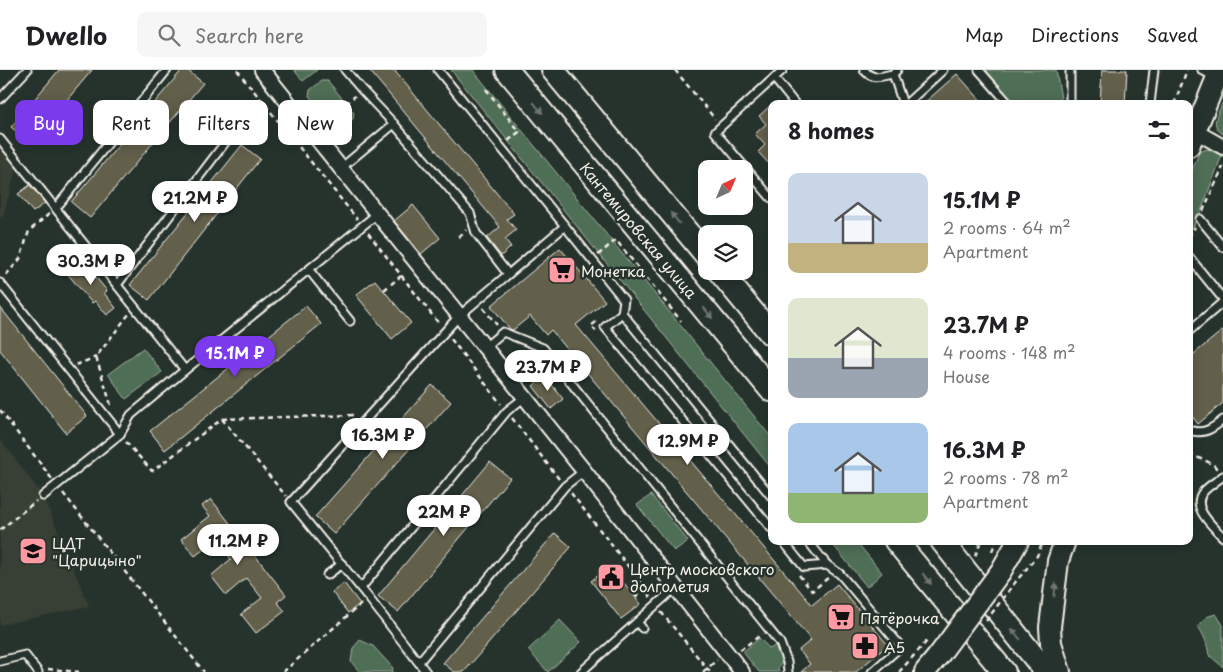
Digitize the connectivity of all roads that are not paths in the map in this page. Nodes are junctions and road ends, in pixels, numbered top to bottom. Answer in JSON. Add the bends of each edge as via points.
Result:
{"nodes":[{"id":1,"x":27,"y":70,"type":"edge"},
{"id":2,"x":167,"y":70,"type":"edge"},
{"id":3,"x":262,"y":70,"type":"edge"},
{"id":4,"x":345,"y":70,"type":"edge"},
{"id":5,"x":438,"y":70,"type":"edge"},
{"id":6,"x":507,"y":70,"type":"edge"},
{"id":7,"x":552,"y":70,"type":"edge"},
{"id":8,"x":782,"y":70,"type":"edge"},
{"id":9,"x":864,"y":70,"type":"edge"},
{"id":10,"x":942,"y":70,"type":"edge"},
{"id":11,"x":979,"y":70,"type":"edge"},
{"id":12,"x":1070,"y":70,"type":"edge"},
{"id":13,"x":1154,"y":70,"type":"edge"},
{"id":14,"x":895,"y":72,"type":"edge"},
{"id":15,"x":1213,"y":73,"type":"edge"},
{"id":16,"x":774,"y":78,"type":"junction"},
{"id":17,"x":0,"y":99,"type":"edge"},
{"id":18,"x":792,"y":100,"type":"edge"},
{"id":19,"x":903,"y":100,"type":"edge"},
{"id":20,"x":908,"y":100,"type":"edge"},
{"id":21,"x":1005,"y":100,"type":"edge"},
{"id":22,"x":1070,"y":100,"type":"edge"},
{"id":23,"x":1150,"y":100,"type":"edge"},
{"id":24,"x":394,"y":124,"type":"junction"},
{"id":25,"x":1193,"y":135,"type":"edge"},
{"id":26,"x":1193,"y":138,"type":"edge"},
{"id":27,"x":0,"y":139,"type":"edge"},
{"id":28,"x":223,"y":145,"type":"edge"},
{"id":29,"x":1223,"y":146,"type":"edge"},
{"id":30,"x":340,"y":168,"type":"junction"},
{"id":31,"x":768,"y":194,"type":"edge"},
{"id":32,"x":56,"y":208,"type":"junction"},
{"id":33,"x":377,"y":214,"type":"junction"},
{"id":34,"x":1200,"y":219,"type":"road end"},
{"id":35,"x":566,"y":226,"type":"junction"},
{"id":36,"x":698,"y":245,"type":"edge"},
{"id":37,"x":1223,"y":247,"type":"edge"},
{"id":38,"x":1193,"y":261,"type":"edge"},
{"id":39,"x":308,"y":270,"type":"junction"},
{"id":40,"x":508,"y":274,"type":"junction"},
{"id":41,"x":726,"y":280,"type":"edge"},
{"id":42,"x":0,"y":283,"type":"edge"},
{"id":43,"x":117,"y":285,"type":"junction"},
{"id":44,"x":1223,"y":300,"type":"edge"},
{"id":45,"x":622,"y":313,"type":"junction"},
{"id":46,"x":459,"y":316,"type":"junction"},
{"id":47,"x":350,"y":321,"type":"dead end"},
{"id":48,"x":1193,"y":327,"type":"edge"},
{"id":49,"x":768,"y":330,"type":"edge"},
{"id":50,"x":485,"y":347,"type":"junction"},
{"id":51,"x":185,"y":370,"type":"junction"},
{"id":52,"x":768,"y":386,"type":"edge"},
{"id":53,"x":525,"y":398,"type":"junction"},
{"id":54,"x":1223,"y":420,"type":"edge"},
{"id":55,"x":1193,"y":432,"type":"edge"},
{"id":56,"x":120,"y":434,"type":"junction"},
{"id":57,"x":584,"y":471,"type":"junction"},
{"id":58,"x":1223,"y":476,"type":"edge"},
{"id":59,"x":768,"y":492,"type":"edge"},
{"id":60,"x":43,"y":496,"type":"road end"},
{"id":61,"x":768,"y":524,"type":"edge"},
{"id":62,"x":1223,"y":538,"type":"edge"},
{"id":63,"x":785,"y":545,"type":"edge"},
{"id":64,"x":811,"y":545,"type":"edge"},
{"id":65,"x":899,"y":545,"type":"edge"},
{"id":66,"x":945,"y":545,"type":"edge"},
{"id":67,"x":1017,"y":545,"type":"edge"},
{"id":68,"x":1064,"y":545,"type":"edge"},
{"id":69,"x":342,"y":564,"type":"junction"},
{"id":70,"x":827,"y":565,"type":"junction"},
{"id":71,"x":327,"y":576,"type":"dead end"},
{"id":72,"x":361,"y":588,"type":"junction"},
{"id":73,"x":675,"y":588,"type":"junction"},
{"id":74,"x":0,"y":661,"type":"edge"},
{"id":75,"x":419,"y":662,"type":"junction"},
{"id":76,"x":37,"y":670,"type":"edge"},
{"id":77,"x":426,"y":672,"type":"edge"},
{"id":78,"x":580,"y":672,"type":"edge"},
{"id":79,"x":742,"y":672,"type":"edge"},
{"id":80,"x":788,"y":672,"type":"edge"},
{"id":81,"x":872,"y":672,"type":"edge"},
{"id":82,"x":925,"y":672,"type":"edge"},
{"id":83,"x":1004,"y":672,"type":"edge"},
{"id":84,"x":1046,"y":672,"type":"edge"},
{"id":85,"x":1060,"y":672,"type":"edge"}],
"edges":[{"from":1,"to":17,"type":"lane"},
{"from":2,"to":32,"type":"lane"},
{"from":3,"to":30,"type":"street"},
{"from":4,"to":24,"type":"lane"},
{"from":5,"to":35,"type":"lane"},
{"from":6,"to":52,"type":"main road","name":"Кантемировская улица","one_way":true},
{"from":36,"to":7,"type":"main road","one_way":true},
{"from":8,"to":16,"type":"lane"},
{"from":9,"to":14,"type":"lane","via":[[875,78]]},
{"from":10,"to":20,"type":"lane"},
{"from":11,"to":21,"type":"lane"},
{"from":12,"to":22,"type":"lane"},
{"from":13,"to":23,"type":"lane"},
{"from":14,"to":19,"type":"lane"},
{"from":15,"to":25,"type":"main road"},
{"from":16,"to":18,"type":"lane"},
{"from":16,"to":31,"type":"lane","via":[[715,132]]},
{"from":24,"to":30,"type":"lane"},
{"from":24,"to":40,"type":"lane","via":[[470,213],[476,233]]},
{"from":26,"to":29,"type":"street"},
{"from":27,"to":32,"type":"lane"},
{"from":28,"to":43,"type":"lane"},
{"from":30,"to":33,"type":"street"},
{"from":32,"to":43,"type":"lane"},
{"from":33,"to":39,"type":"lane"},
{"from":33,"to":46,"type":"street"},
{"from":34,"to":37,"type":"lane"},
{"from":35,"to":40,"type":"lane"},
{"from":35,"to":45,"type":"lane","via":[[624,300]]},
{"from":38,"to":44,"type":"lane"},
{"from":39,"to":47,"type":"lane"},
{"from":39,"to":51,"type":"lane"},
{"from":40,"to":46,"type":"lane"},
{"from":41,"to":49,"type":"main road"},
{"from":42,"to":56,"type":"lane"},
{"from":43,"to":51,"type":"lane"},
{"from":44,"to":48,"type":"lane"},
{"from":45,"to":59,"type":"lane"},
{"from":45,"to":61,"type":"lane","via":[[605,327]]},
{"from":46,"to":50,"type":"street"},
{"from":46,"to":69,"type":"lane","via":[[291,502]]},
{"from":50,"to":53,"type":"street"},
{"from":50,"to":80,"type":"lane","via":[[503,332],[543,348],[780,643]]},
{"from":51,"to":56,"type":"lane","via":[[130,415]]},
{"from":53,"to":57,"type":"street"},
{"from":53,"to":72,"type":"lane","via":[[507,411]]},
{"from":54,"to":55,"type":"lane","via":[[1205,431]]},
{"from":56,"to":60,"type":"lane"},
{"from":57,"to":73,"type":"street"},
{"from":57,"to":75,"type":"lane","via":[[565,486]]},
{"from":58,"to":62,"type":"lane","via":[[1203,492],[1200,506]]},
{"from":63,"to":70,"type":"lane","via":[[804,567]]},
{"from":64,"to":70,"type":"lane"},
{"from":65,"to":83,"type":"main road","one_way":true},
{"from":84,"to":66,"type":"main road","one_way":true},
{"from":67,"to":82,"type":"main road","bridge":true,"via":[[1007,578],[933,648]]},
{"from":85,"to":68,"type":"main road","one_way":true,"via":[[1050,627],[1058,561]]},
{"from":69,"to":71,"type":"lane"},
{"from":69,"to":72,"type":"lane"},
{"from":70,"to":81,"type":"lane","via":[[840,574],[898,643],[898,649]]},
{"from":72,"to":75,"type":"lane"},
{"from":73,"to":78,"type":"lane","via":[[639,625]]},
{"from":73,"to":79,"type":"street"},
{"from":74,"to":76,"type":"lane","via":[[25,655]]},
{"from":75,"to":77,"type":"lane"}]}
